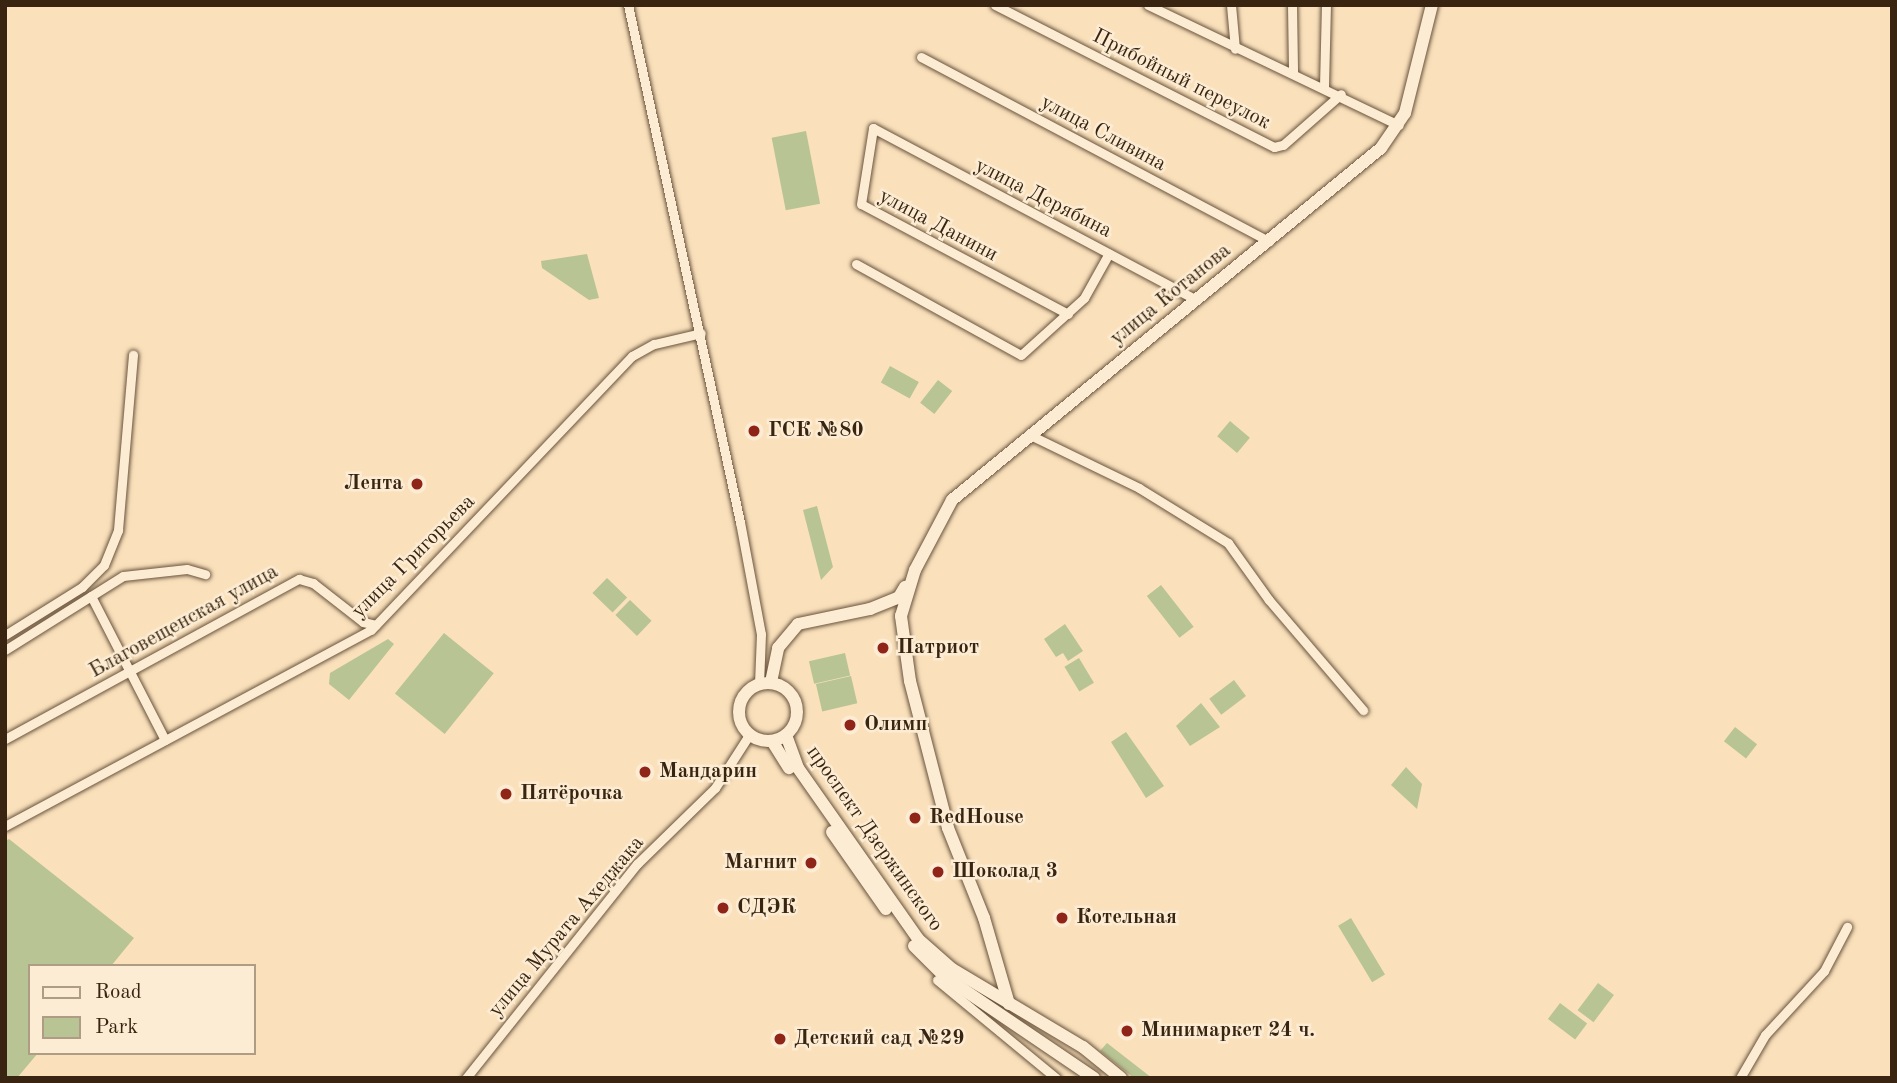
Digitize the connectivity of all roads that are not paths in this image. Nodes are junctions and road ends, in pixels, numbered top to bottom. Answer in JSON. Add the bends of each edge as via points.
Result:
{"nodes":[{"id":1,"x":628,"y":5,"type":"edge"},
{"id":2,"x":995,"y":5,"type":"edge"},
{"id":3,"x":1231,"y":5,"type":"edge"},
{"id":4,"x":1292,"y":5,"type":"edge"},
{"id":5,"x":1326,"y":5,"type":"edge"},
{"id":6,"x":1433,"y":5,"type":"edge"},
{"id":7,"x":1151,"y":6,"type":"edge"},
{"id":8,"x":1235,"y":49,"type":"junction"},
{"id":9,"x":921,"y":57,"type":"dead end"},
{"id":10,"x":1293,"y":72,"type":"junction"},
{"id":11,"x":1324,"y":86,"type":"junction"},
{"id":12,"x":1341,"y":94,"type":"junction"},
{"id":13,"x":1399,"y":125,"type":"junction"},
{"id":14,"x":873,"y":128,"type":"joint"},
{"id":15,"x":1269,"y":241,"type":"junction"},
{"id":16,"x":1109,"y":253,"type":"junction"},
{"id":17,"x":856,"y":264,"type":"dead end"},
{"id":18,"x":1196,"y":300,"type":"junction"},
{"id":19,"x":1068,"y":314,"type":"junction"},
{"id":20,"x":701,"y":333,"type":"junction"},
{"id":21,"x":133,"y":355,"type":"dead end"},
{"id":22,"x":1030,"y":435,"type":"junction"},
{"id":23,"x":932,"y":534,"type":"junction"},
{"id":24,"x":205,"y":574,"type":"dead end"},
{"id":25,"x":91,"y":596,"type":"junction"},
{"id":26,"x":899,"y":607,"type":"junction"},
{"id":27,"x":376,"y":625,"type":"junction"},
{"id":28,"x":5,"y":635,"type":"edge"},
{"id":29,"x":761,"y":645,"type":"junction"},
{"id":30,"x":778,"y":648,"type":"junction"},
{"id":31,"x":5,"y":650,"type":"edge"},
{"id":32,"x":129,"y":673,"type":"junction"},
{"id":33,"x":771,"y":683,"type":"junction"},
{"id":34,"x":1363,"y":710,"type":"dead end"},
{"id":35,"x":749,"y":735,"type":"junction"},
{"id":36,"x":786,"y":735,"type":"junction"},
{"id":37,"x":5,"y":739,"type":"edge"},
{"id":38,"x":165,"y":740,"type":"junction"},
{"id":39,"x":772,"y":741,"type":"junction"},
{"id":40,"x":5,"y":826,"type":"edge"},
{"id":41,"x":1847,"y":927,"type":"dead end"},
{"id":42,"x":937,"y":980,"type":"dead end"},
{"id":43,"x":1003,"y":996,"type":"junction"},
{"id":44,"x":1083,"y":1046,"type":"junction"},
{"id":45,"x":1072,"y":1060,"type":"junction"},
{"id":46,"x":466,"y":1078,"type":"edge"},
{"id":47,"x":1057,"y":1078,"type":"edge"},
{"id":48,"x":1094,"y":1078,"type":"edge"},
{"id":49,"x":1121,"y":1078,"type":"edge"},
{"id":50,"x":1740,"y":1078,"type":"edge"}],
"edges":[{"from":1,"to":20,"type":"street"},
{"from":2,"to":12,"type":"street","name":"Прибойный переулок","via":[[1274,147],[1283,145]]},
{"from":3,"to":8,"type":"street"},
{"from":4,"to":10,"type":"street"},
{"from":5,"to":11,"type":"street"},
{"from":6,"to":13,"type":"street","name":"улица Котанова","via":[[1418,73]]},
{"from":7,"to":8,"type":"street"},
{"from":8,"to":10,"type":"street"},
{"from":9,"to":15,"type":"street","name":"улица Сливина"},
{"from":10,"to":11,"type":"street"},
{"from":11,"to":12,"type":"street"},
{"from":12,"to":13,"type":"street"},
{"from":13,"to":15,"type":"street","name":"улица Котанова","via":[[1372,156]]},
{"from":14,"to":16,"type":"street","name":"улица Дерябина"},
{"from":14,"to":19,"type":"street","name":"улица Данини","via":[[861,204]]},
{"from":15,"to":18,"type":"street","name":"улица Котанова"},
{"from":16,"to":18,"type":"street","name":"улица Дерябина"},
{"from":16,"to":19,"type":"street","via":[[1084,298]]},
{"from":17,"to":19,"type":"street","via":[[1021,355]]},
{"from":18,"to":22,"type":"street","name":"улица Котанова"},
{"from":20,"to":27,"type":"street","name":"улица Григорьева","via":[[654,344],[632,356]]},
{"from":20,"to":29,"type":"street"},
{"from":21,"to":28,"type":"street","via":[[118,530],[104,565],[82,587]]},
{"from":22,"to":23,"type":"street","name":"улица Котанова","via":[[952,500]]},
{"from":22,"to":34,"type":"street","via":[[1139,488],[1228,543],[1269,600]]},
{"from":23,"to":26,"type":"street","name":"улица Котанова"},
{"from":23,"to":30,"type":"street","via":[[899,597],[870,609],[805,620],[791,629]]},
{"from":24,"to":25,"type":"street","via":[[187,569],[123,576]]},
{"from":25,"to":31,"type":"street"},
{"from":25,"to":32,"type":"street"},
{"from":26,"to":33,"type":"street","via":[[801,629],[781,651]]},
{"from":26,"to":43,"type":"street","via":[[910,681],[948,828],[984,918]]},
{"from":27,"to":32,"type":"street","name":"Благовещенская улица","via":[[363,622],[313,583],[299,579]]},
{"from":27,"to":38,"type":"street","name":"улица Григорьева"},
{"from":29,"to":30,"type":"street"},
{"from":29,"to":33,"type":"street"},
{"from":30,"to":33,"type":"street"},
{"from":32,"to":37,"type":"street","name":"Благовещенская улица"},
{"from":32,"to":38,"type":"street"},
{"from":33,"to":35,"type":"street","via":[[748,692],[739,710]]},
{"from":33,"to":36,"type":"street","via":[[798,710]]},
{"from":35,"to":39,"type":"street"},
{"from":35,"to":46,"type":"street","name":"улица Мурата Ахеджака","via":[[715,788],[637,864]]},
{"from":36,"to":39,"type":"street"},
{"from":36,"to":43,"type":"street","name":"проспект Дзержинского","via":[[798,768],[918,939],[953,969]]},
{"from":38,"to":40,"type":"street","name":"улица Григорьева"},
{"from":39,"to":45,"type":"street","name":"проспект Дзержинского","via":[[914,947],[945,977]]},
{"from":41,"to":50,"type":"street","via":[[1807,992],[1765,1035]]},
{"from":42,"to":47,"type":"street"},
{"from":43,"to":44,"type":"street","name":"проспект Дзержинского"},
{"from":44,"to":45,"type":"street"},
{"from":44,"to":49,"type":"street","name":"проспект Дзержинского"},
{"from":45,"to":47,"type":"street"},
{"from":45,"to":48,"type":"street","name":"проспект Дзержинского"}]}
